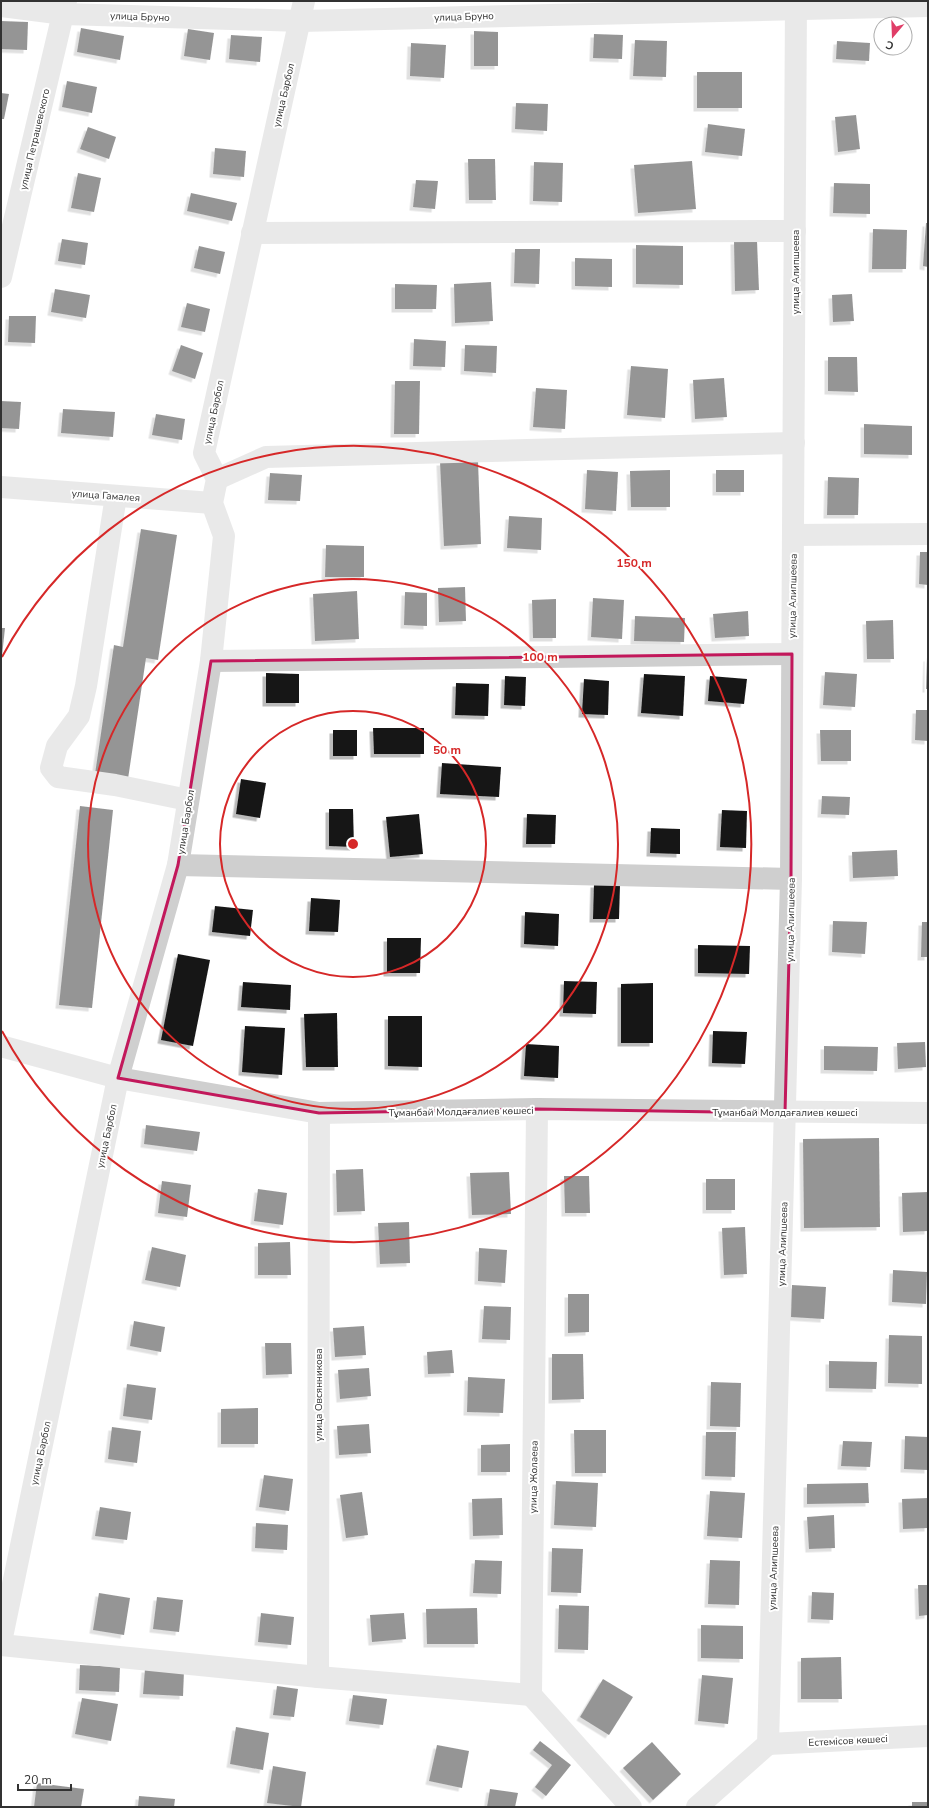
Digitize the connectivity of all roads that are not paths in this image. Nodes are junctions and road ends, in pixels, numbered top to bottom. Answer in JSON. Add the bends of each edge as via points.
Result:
{"nodes":[{"id":1,"x":796,"y":4,"type":"edge"},
{"id":2,"x":1,"y":6,"type":"edge"},
{"id":3,"x":928,"y":6,"type":"edge"},
{"id":4,"x":65,"y":7,"type":"edge"},
{"id":5,"x":302,"y":11,"type":"edge"},
{"id":6,"x":795,"y":231,"type":"junction"},
{"id":7,"x":252,"y":233,"type":"junction"},
{"id":8,"x":1,"y":277,"type":"edge"},
{"id":9,"x":794,"y":443,"type":"junction"},
{"id":10,"x":216,"y":479,"type":"junction"},
{"id":11,"x":1,"y":487,"type":"edge"},
{"id":12,"x":116,"y":496,"type":"junction"},
{"id":13,"x":212,"y":503,"type":"junction"},
{"id":14,"x":928,"y":534,"type":"edge"},
{"id":15,"x":793,"y":535,"type":"junction"},
{"id":16,"x":792,"y":654,"type":"junction"},
{"id":17,"x":211,"y":661,"type":"junction"},
{"id":18,"x":188,"y":800,"type":"junction"},
{"id":19,"x":178,"y":865,"type":"junction"},
{"id":20,"x":791,"y":879,"type":"junction"},
{"id":21,"x":1,"y":1046,"type":"edge"},
{"id":22,"x":118,"y":1078,"type":"junction"},
{"id":23,"x":537,"y":1109,"type":"junction"},
{"id":24,"x":319,"y":1113,"type":"junction"},
{"id":25,"x":785,"y":1113,"type":"junction"},
{"id":26,"x":928,"y":1113,"type":"edge"},
{"id":27,"x":1,"y":1642,"type":"edge"},
{"id":28,"x":1,"y":1645,"type":"edge"},
{"id":29,"x":318,"y":1676,"type":"junction"},
{"id":30,"x":531,"y":1695,"type":"junction"},
{"id":31,"x":928,"y":1736,"type":"edge"},
{"id":32,"x":768,"y":1744,"type":"junction"},
{"id":33,"x":631,"y":1807,"type":"edge"},
{"id":34,"x":697,"y":1807,"type":"edge"}],
"edges":[{"from":1,"to":3,"type":"street","name":"улица Бруно"},
{"from":1,"to":5,"type":"street","name":"улица Бруно"},
{"from":1,"to":6,"type":"street","name":"улица Алипшеева"},
{"from":2,"to":4,"type":"street","name":"улица Бруно"},
{"from":4,"to":5,"type":"street","name":"улица Бруно"},
{"from":4,"to":8,"type":"street","name":"улица Петрашевского"},
{"from":5,"to":7,"type":"street","name":"улица Барбол"},
{"from":6,"to":7,"type":"street"},
{"from":6,"to":9,"type":"street","name":"улица Алипшеева"},
{"from":7,"to":10,"type":"street","name":"улица Барбол","via":[[204,453]]},
{"from":9,"to":10,"type":"street","via":[[266,457]]},
{"from":9,"to":15,"type":"street","name":"улица Алипшеева"},
{"from":10,"to":13,"type":"street","name":"улица Барбол"},
{"from":11,"to":12,"type":"street","name":"улица Гамалея"},
{"from":12,"to":13,"type":"street","name":"улица Гамалея"},
{"from":12,"to":18,"type":"street","via":[[79,716],[57,746],[51,768],[58,777]]},
{"from":13,"to":17,"type":"street","name":"улица Барбол","via":[[224,536]]},
{"from":14,"to":15,"type":"street"},
{"from":15,"to":16,"type":"street","name":"улица Алипшеева"},
{"from":16,"to":17,"type":"street"},
{"from":16,"to":20,"type":"street","name":"улица Алипшеева"},
{"from":17,"to":18,"type":"street","name":"улица Барбол"},
{"from":18,"to":19,"type":"street","name":"улица Барбол"},
{"from":19,"to":20,"type":"street"},
{"from":19,"to":22,"type":"street","name":"улица Барбол"},
{"from":20,"to":25,"type":"street","name":"улица Алипшеева"},
{"from":21,"to":22,"type":"street","name":"Тұманбай Молдағалиев көшесі"},
{"from":22,"to":24,"type":"street","name":"Тұманбай Молдағалиев көшесі"},
{"from":22,"to":27,"type":"street","name":"улица Барбол"},
{"from":23,"to":24,"type":"street","name":"Тұманбай Молдағалиев көшесі"},
{"from":23,"to":25,"type":"street","name":"Тұманбай Молдағалиев көшесі"},
{"from":23,"to":30,"type":"street","name":"улица Жолаева"},
{"from":24,"to":29,"type":"street","name":"улица Овсянникова"},
{"from":25,"to":26,"type":"street","name":"Тұманбай Молдағалиев көшесі"},
{"from":25,"to":32,"type":"street","name":"улица Алипшеева"},
{"from":28,"to":29,"type":"street"},
{"from":29,"to":30,"type":"street"},
{"from":30,"to":33,"type":"street"},
{"from":31,"to":32,"type":"street","name":"Естемісов көшесі"},
{"from":32,"to":34,"type":"street"}]}
